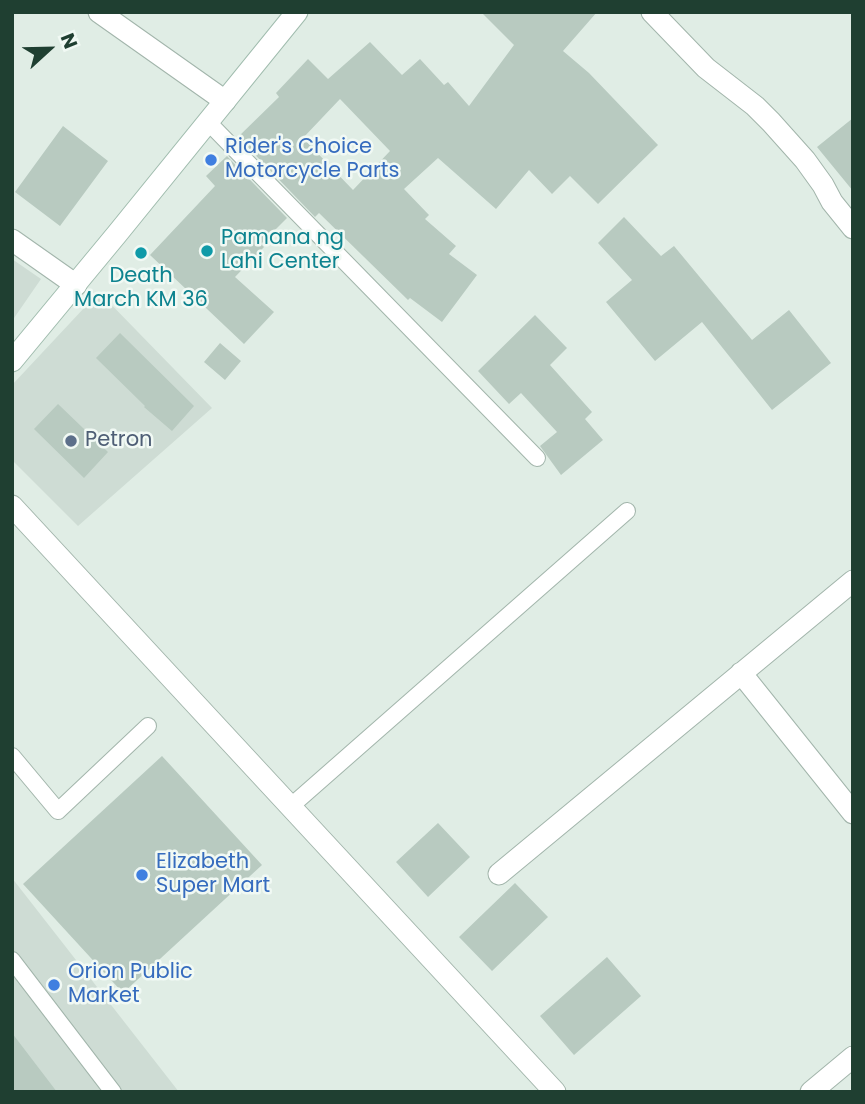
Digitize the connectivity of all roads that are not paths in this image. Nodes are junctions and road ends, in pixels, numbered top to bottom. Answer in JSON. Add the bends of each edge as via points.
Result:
{"nodes":[{"id":1,"x":99,"y":12,"type":"edge"},
{"id":2,"x":297,"y":12,"type":"edge"},
{"id":3,"x":652,"y":12,"type":"edge"},
{"id":4,"x":225,"y":101,"type":"junction"},
{"id":5,"x":208,"y":122,"type":"junction"},
{"id":6,"x":853,"y":228,"type":"edge"},
{"id":7,"x":12,"y":240,"type":"edge"},
{"id":8,"x":76,"y":285,"type":"junction"},
{"id":9,"x":12,"y":361,"type":"edge"},
{"id":10,"x":537,"y":458,"type":"dead end"},
{"id":11,"x":12,"y":506,"type":"edge"},
{"id":12,"x":627,"y":511,"type":"dead end"},
{"id":13,"x":853,"y":581,"type":"edge"},
{"id":14,"x":741,"y":673,"type":"junction"},
{"id":15,"x":148,"y":726,"type":"dead end"},
{"id":16,"x":12,"y":756,"type":"edge"},
{"id":17,"x":290,"y":807,"type":"junction"},
{"id":18,"x":853,"y":813,"type":"edge"},
{"id":19,"x":499,"y":874,"type":"dead end"},
{"id":20,"x":12,"y":960,"type":"edge"},
{"id":21,"x":853,"y":1057,"type":"edge"},
{"id":22,"x":113,"y":1092,"type":"edge"},
{"id":23,"x":555,"y":1092,"type":"edge"},
{"id":24,"x":811,"y":1092,"type":"edge"}],
"edges":[{"from":1,"to":4,"type":"street"},
{"from":2,"to":4,"type":"street"},
{"from":3,"to":6,"type":"street","via":[[706,68],[771,122],[805,160]]},
{"from":4,"to":5,"type":"street"},
{"from":5,"to":8,"type":"street"},
{"from":5,"to":10,"type":"lane"},
{"from":7,"to":8,"type":"street"},
{"from":8,"to":9,"type":"street"},
{"from":11,"to":17,"type":"street"},
{"from":12,"to":17,"type":"lane"},
{"from":13,"to":14,"type":"street"},
{"from":14,"to":18,"type":"street"},
{"from":14,"to":19,"type":"street"},
{"from":15,"to":16,"type":"lane","via":[[58,811]]},
{"from":17,"to":23,"type":"street"},
{"from":20,"to":22,"type":"lane"},
{"from":21,"to":24,"type":"street"}]}
